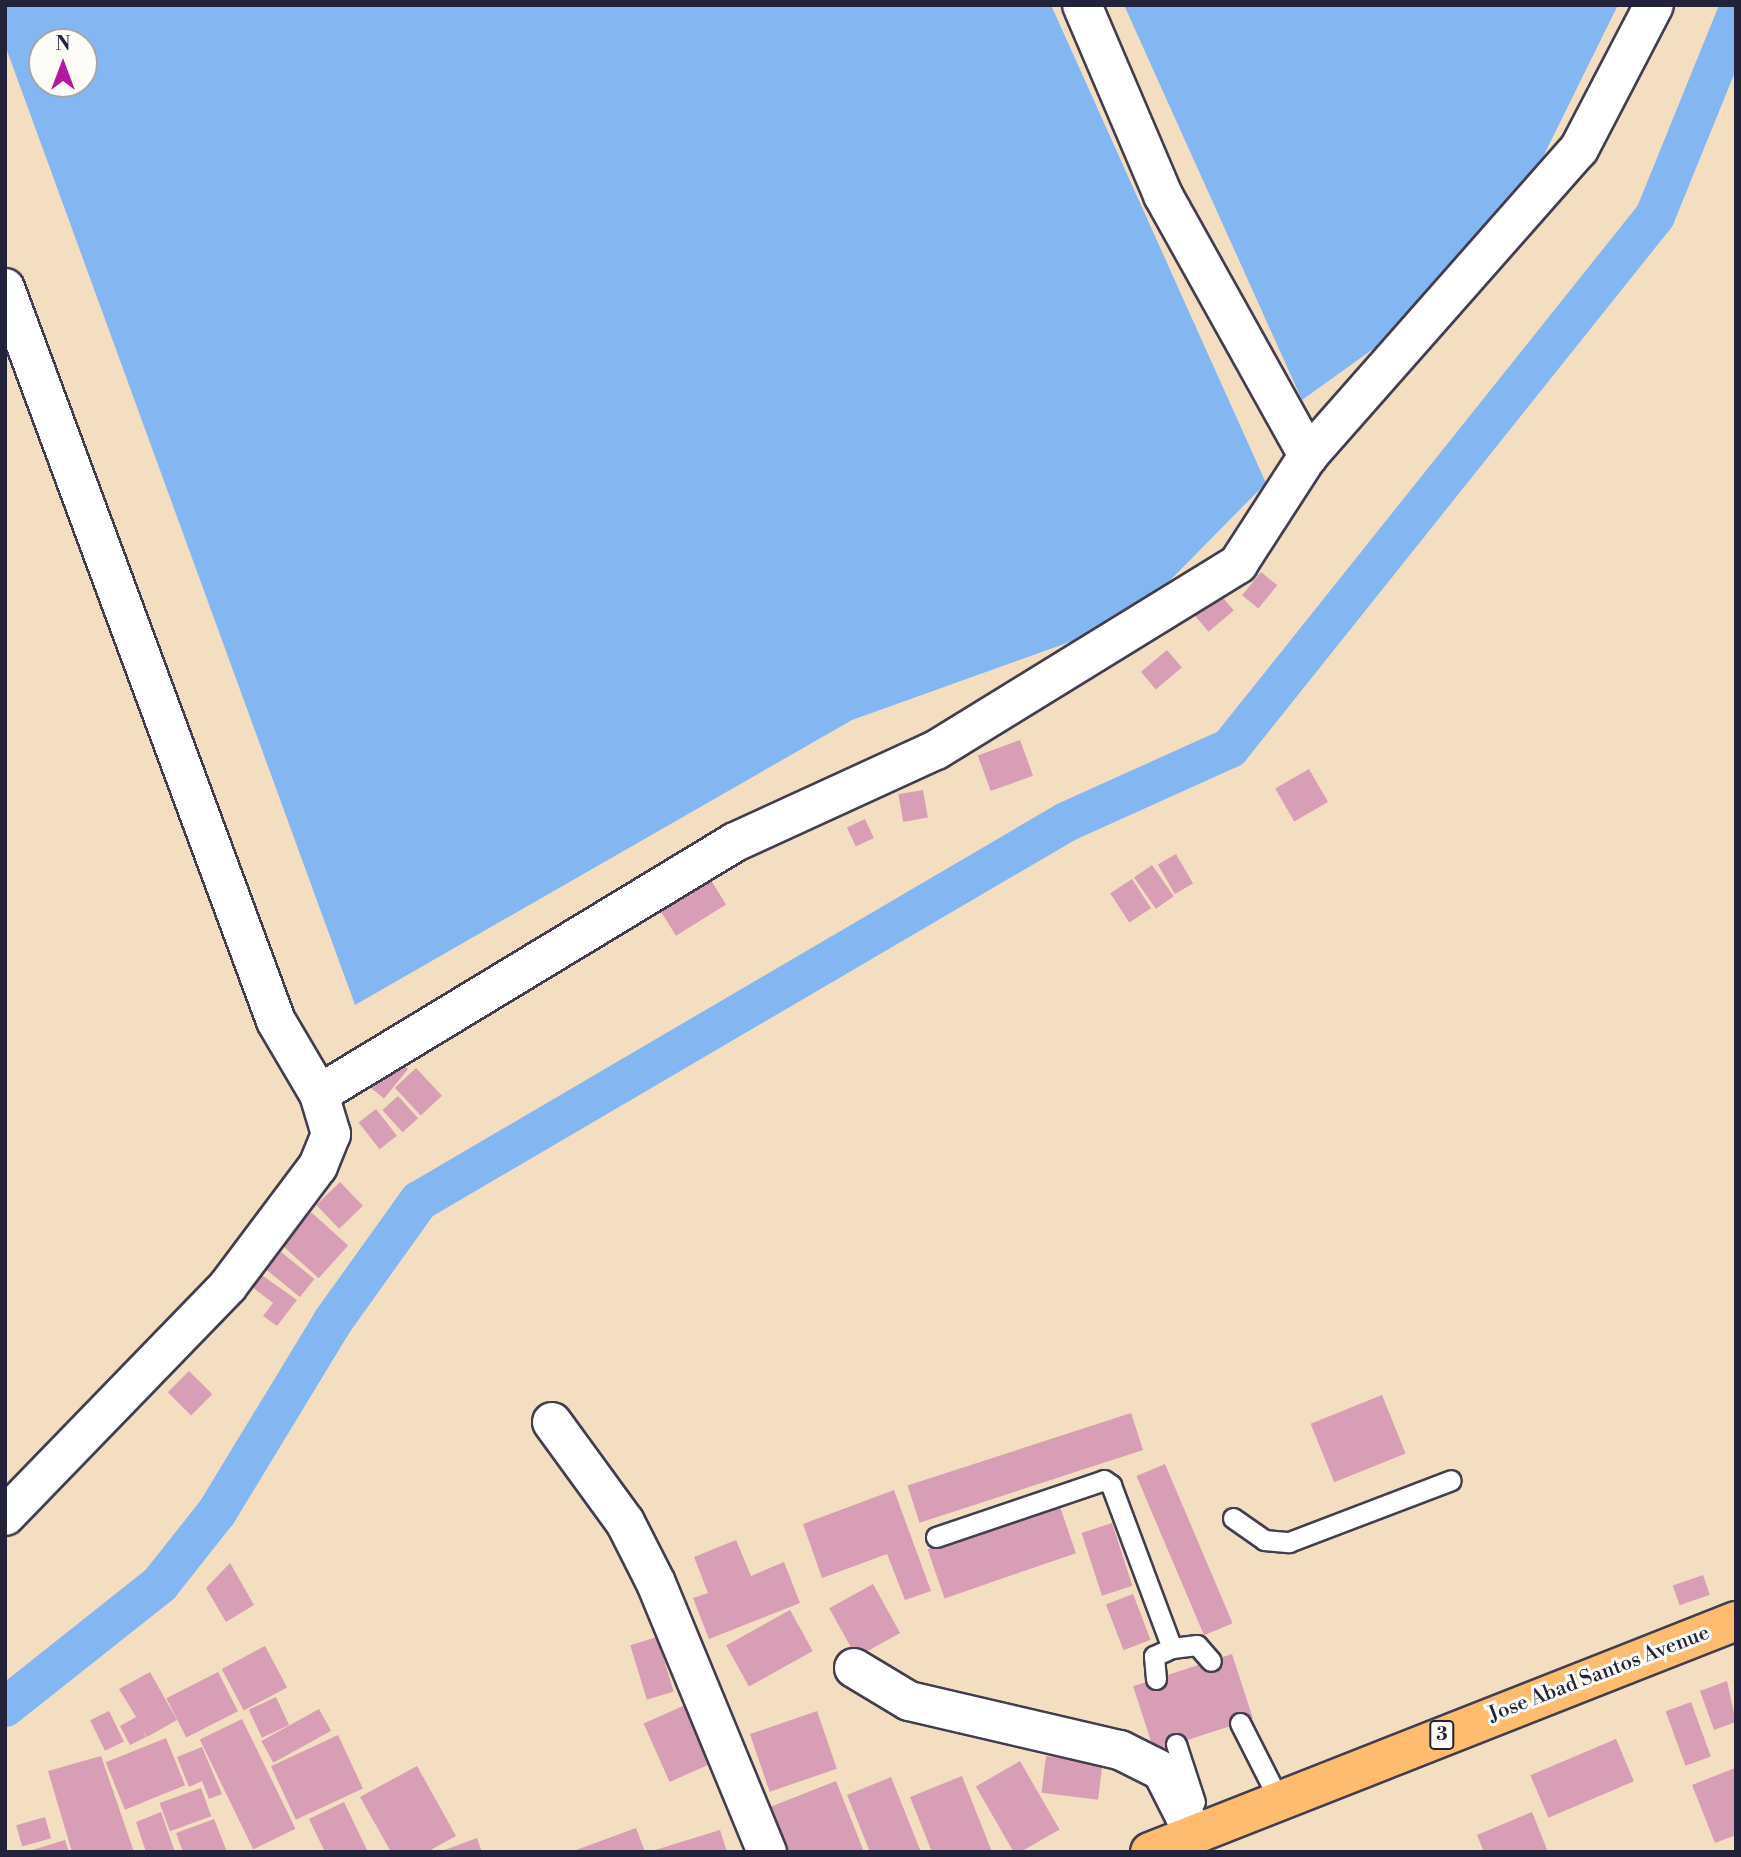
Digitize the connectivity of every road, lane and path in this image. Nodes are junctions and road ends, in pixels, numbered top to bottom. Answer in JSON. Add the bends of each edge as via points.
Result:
{"nodes":[{"id":1,"x":1082,"y":5,"type":"edge"},
{"id":2,"x":1654,"y":5,"type":"edge"},
{"id":3,"x":5,"y":288,"type":"edge"},
{"id":4,"x":1308,"y":456,"type":"junction"},
{"id":5,"x":319,"y":1094,"type":"junction"},
{"id":6,"x":552,"y":1422,"type":"dead end"},
{"id":7,"x":1451,"y":1480,"type":"dead end"},
{"id":8,"x":5,"y":1516,"type":"edge"},
{"id":9,"x":1233,"y":1518,"type":"dead end"},
{"id":10,"x":936,"y":1537,"type":"dead end"},
{"id":11,"x":1736,"y":1621,"type":"edge"},
{"id":12,"x":1172,"y":1648,"type":"junction"},
{"id":13,"x":1211,"y":1661,"type":"dead end"},
{"id":14,"x":854,"y":1668,"type":"dead end"},
{"id":15,"x":1156,"y":1679,"type":"dead end"},
{"id":16,"x":1240,"y":1723,"type":"dead end"},
{"id":17,"x":1176,"y":1744,"type":"dead end"},
{"id":18,"x":1279,"y":1800,"type":"junction"},
{"id":19,"x":1199,"y":1832,"type":"junction"},
{"id":20,"x":1155,"y":1851,"type":"edge"},
{"id":21,"x":767,"y":1852,"type":"edge"}],
"edges":[{"from":1,"to":4,"type":"street","via":[[1163,195]]},
{"from":2,"to":4,"type":"street","via":[[1579,149]]},
{"from":3,"to":5,"type":"street","via":[[276,1021]]},
{"from":4,"to":5,"type":"street","via":[[1238,564],[936,750],[735,842]]},
{"from":5,"to":8,"type":"street","via":[[331,1134],[310,1177],[228,1286]]},
{"from":6,"to":21,"type":"street","via":[[625,1522],[656,1583]]},
{"from":7,"to":9,"type":"lane","via":[[1289,1542],[1264,1540]]},
{"from":10,"to":12,"type":"lane","via":[[1104,1480],[1111,1485]]},
{"from":11,"to":18,"type":"highway","name":"Jose Abad Santos Avenue","number":"3"},
{"from":12,"to":13,"type":"lane","via":[[1196,1645]]},
{"from":12,"to":15,"type":"lane","via":[[1154,1656]]},
{"from":14,"to":19,"type":"street","via":[[909,1701],[1120,1750],[1162,1771]]},
{"from":16,"to":18,"type":"lane"},
{"from":17,"to":19,"type":"lane"},
{"from":18,"to":19,"type":"highway","name":"Jose Abad Santos Avenue","number":"3"},
{"from":19,"to":20,"type":"highway","name":"Jose Abad Santos Avenue","number":"3"}]}
